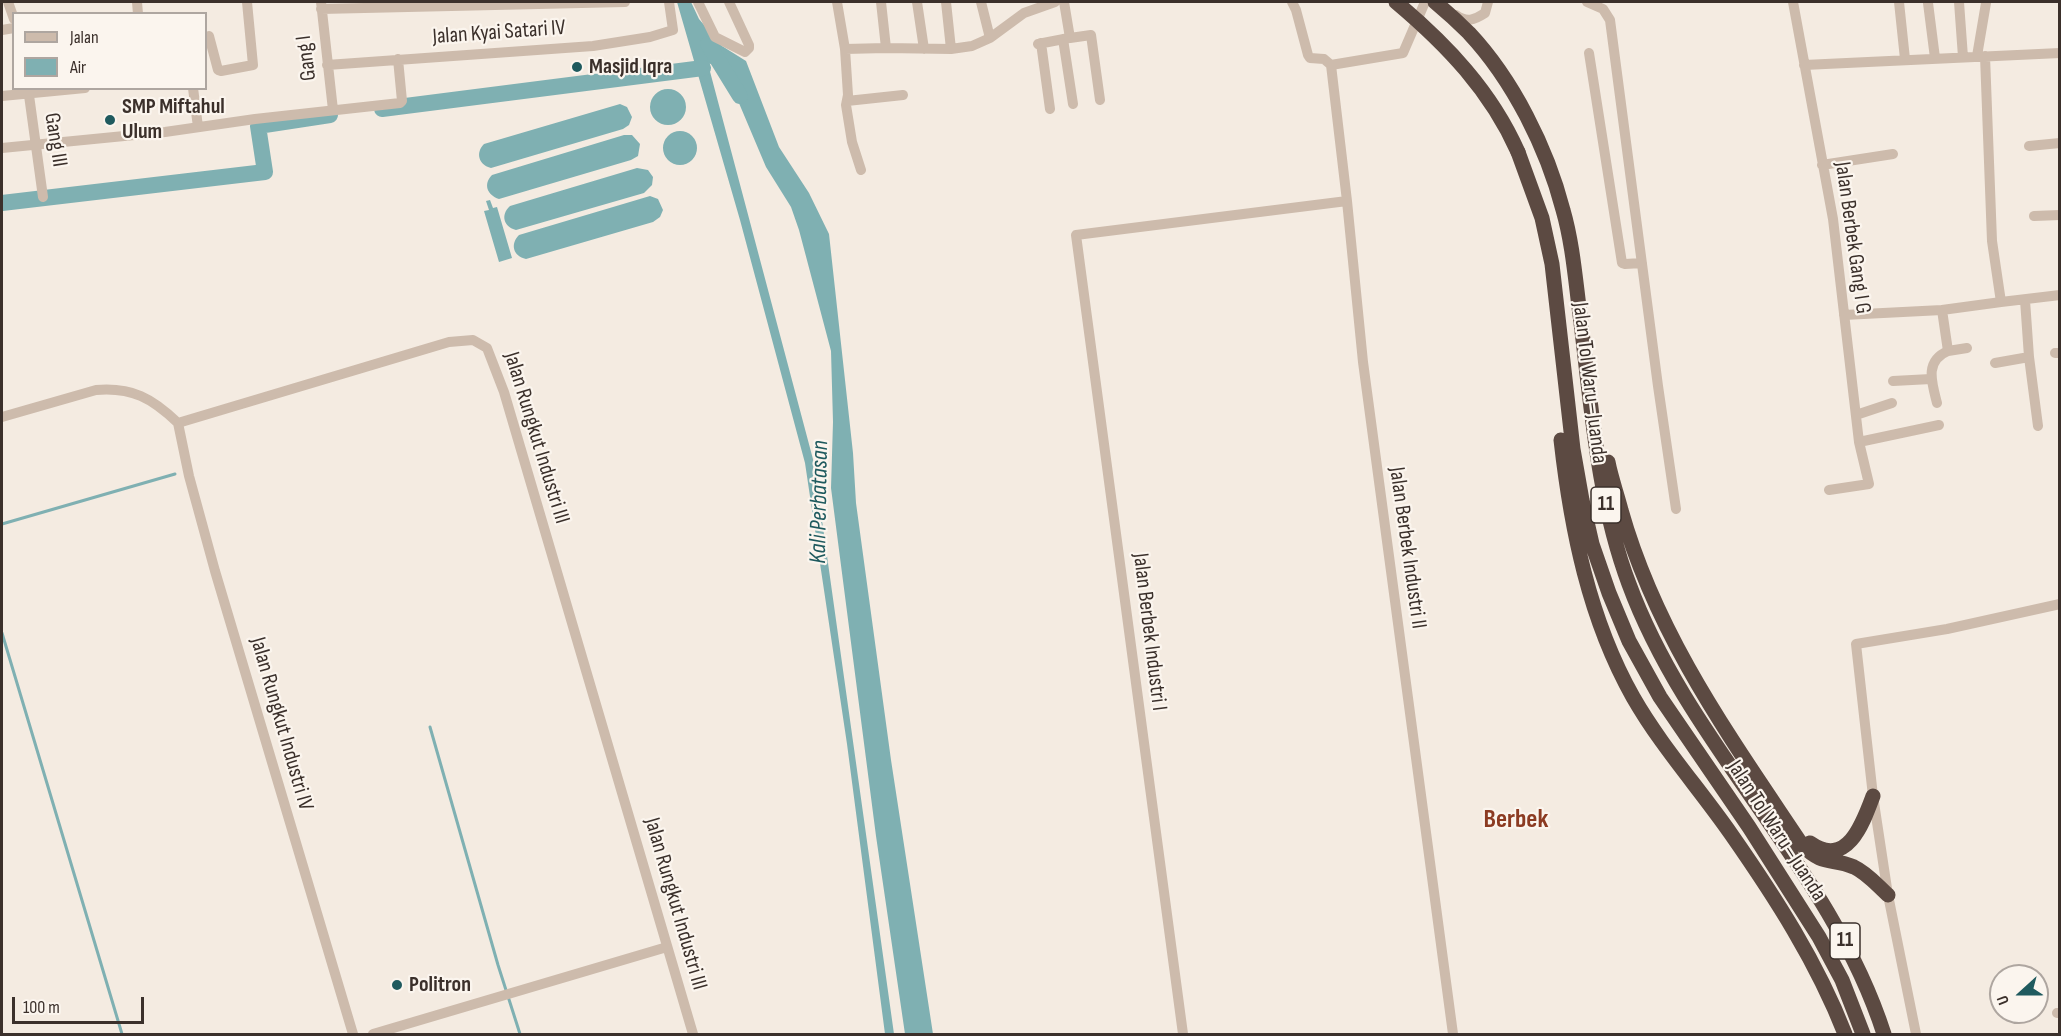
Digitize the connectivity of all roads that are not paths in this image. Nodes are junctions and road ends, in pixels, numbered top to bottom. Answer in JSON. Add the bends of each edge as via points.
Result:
{"nodes":[{"id":1,"x":247,"y":2,"type":"edge"},
{"id":2,"x":546,"y":2,"type":"edge"},
{"id":3,"x":625,"y":2,"type":"edge"},
{"id":4,"x":669,"y":2,"type":"edge"},
{"id":5,"x":698,"y":2,"type":"edge"},
{"id":6,"x":729,"y":2,"type":"edge"},
{"id":7,"x":837,"y":2,"type":"edge"},
{"id":8,"x":881,"y":2,"type":"edge"},
{"id":9,"x":917,"y":2,"type":"edge"},
{"id":10,"x":946,"y":2,"type":"edge"},
{"id":11,"x":981,"y":2,"type":"edge"},
{"id":12,"x":1055,"y":2,"type":"edge"},
{"id":13,"x":1064,"y":2,"type":"edge"},
{"id":14,"x":1292,"y":2,"type":"edge"},
{"id":15,"x":1396,"y":2,"type":"edge"},
{"id":16,"x":1425,"y":2,"type":"edge"},
{"id":17,"x":1435,"y":2,"type":"edge"},
{"id":18,"x":1442,"y":2,"type":"edge"},
{"id":19,"x":1488,"y":2,"type":"edge"},
{"id":20,"x":1587,"y":2,"type":"edge"},
{"id":21,"x":1793,"y":2,"type":"edge"},
{"id":22,"x":1899,"y":2,"type":"edge"},
{"id":23,"x":1959,"y":2,"type":"edge"},
{"id":24,"x":1928,"y":3,"type":"dead end"},
{"id":25,"x":1986,"y":3,"type":"dead end"},
{"id":26,"x":478,"y":4,"type":"edge"},
{"id":27,"x":321,"y":5,"type":"edge"},
{"id":28,"x":209,"y":36,"type":"dead end"},
{"id":29,"x":990,"y":38,"type":"junction"},
{"id":30,"x":1066,"y":38,"type":"junction"},
{"id":31,"x":886,"y":48,"type":"junction"},
{"id":32,"x":845,"y":49,"type":"junction"},
{"id":33,"x":924,"y":49,"type":"junction"},
{"id":34,"x":951,"y":49,"type":"junction"},
{"id":35,"x":1589,"y":53,"type":"dead end"},
{"id":36,"x":2060,"y":53,"type":"edge"},
{"id":37,"x":1981,"y":56,"type":"junction"},
{"id":38,"x":1963,"y":57,"type":"junction"},
{"id":39,"x":1935,"y":58,"type":"junction"},
{"id":40,"x":398,"y":59,"type":"junction"},
{"id":41,"x":1905,"y":60,"type":"junction"},
{"id":42,"x":327,"y":65,"type":"junction"},
{"id":43,"x":1331,"y":65,"type":"junction"},
{"id":44,"x":1804,"y":65,"type":"junction"},
{"id":45,"x":47,"y":90,"type":"edge"},
{"id":46,"x":193,"y":90,"type":"edge"},
{"id":47,"x":28,"y":91,"type":"edge"},
{"id":48,"x":903,"y":95,"type":"dead end"},
{"id":49,"x":2,"y":96,"type":"edge"},
{"id":50,"x":1100,"y":100,"type":"dead end"},
{"id":51,"x":847,"y":101,"type":"junction"},
{"id":52,"x":1073,"y":104,"type":"dead end"},
{"id":53,"x":1050,"y":108,"type":"dead end"},
{"id":54,"x":333,"y":110,"type":"junction"},
{"id":55,"x":198,"y":127,"type":"junction"},
{"id":56,"x":2060,"y":143,"type":"edge"},
{"id":57,"x":37,"y":144,"type":"junction"},
{"id":58,"x":2029,"y":146,"type":"dead end"},
{"id":59,"x":2,"y":148,"type":"edge"},
{"id":60,"x":1893,"y":154,"type":"dead end"},
{"id":61,"x":1822,"y":165,"type":"junction"},
{"id":62,"x":861,"y":170,"type":"dead end"},
{"id":63,"x":43,"y":197,"type":"dead end"},
{"id":64,"x":1347,"y":201,"type":"junction"},
{"id":65,"x":2060,"y":215,"type":"edge"},
{"id":66,"x":2034,"y":216,"type":"dead end"},
{"id":67,"x":1642,"y":263,"type":"junction"},
{"id":68,"x":1552,"y":264,"type":"junction"},
{"id":69,"x":1575,"y":279,"type":"junction"},
{"id":70,"x":2060,"y":295,"type":"edge"},
{"id":71,"x":2025,"y":300,"type":"junction"},
{"id":72,"x":2001,"y":302,"type":"junction"},
{"id":73,"x":1942,"y":310,"type":"junction"},
{"id":74,"x":1844,"y":315,"type":"junction"},
{"id":75,"x":1967,"y":348,"type":"dead end"},
{"id":76,"x":1948,"y":351,"type":"junction"},
{"id":77,"x":2029,"y":357,"type":"junction"},
{"id":78,"x":1995,"y":363,"type":"dead end"},
{"id":79,"x":1931,"y":379,"type":"junction"},
{"id":80,"x":1893,"y":381,"type":"dead end"},
{"id":81,"x":1892,"y":403,"type":"dead end"},
{"id":82,"x":1937,"y":403,"type":"dead end"},
{"id":83,"x":1856,"y":415,"type":"junction"},
{"id":84,"x":2,"y":417,"type":"edge"},
{"id":85,"x":178,"y":423,"type":"junction"},
{"id":86,"x":1939,"y":425,"type":"dead end"},
{"id":87,"x":2038,"y":426,"type":"dead end"},
{"id":88,"x":1859,"y":442,"type":"junction"},
{"id":89,"x":1829,"y":490,"type":"dead end"},
{"id":90,"x":1676,"y":509,"type":"dead end"},
{"id":91,"x":2060,"y":604,"type":"edge"},
{"id":92,"x":1732,"y":741,"type":"junction"},
{"id":93,"x":1873,"y":796,"type":"junction"},
{"id":94,"x":1888,"y":895,"type":"junction"},
{"id":95,"x":667,"y":948,"type":"junction"},
{"id":96,"x":353,"y":1035,"type":"edge"},
{"id":97,"x":373,"y":1035,"type":"edge"},
{"id":98,"x":693,"y":1035,"type":"edge"},
{"id":99,"x":1183,"y":1035,"type":"edge"},
{"id":100,"x":1453,"y":1035,"type":"edge"},
{"id":101,"x":1845,"y":1035,"type":"edge"},
{"id":102,"x":1863,"y":1035,"type":"edge"},
{"id":103,"x":1884,"y":1035,"type":"edge"},
{"id":104,"x":1917,"y":1035,"type":"edge"}],
"edges":[{"from":1,"to":28,"type":"street","via":[[253,64],[218,70]]},
{"from":2,"to":3,"type":"street"},
{"from":2,"to":26,"type":"street"},
{"from":4,"to":40,"type":"street","name":"Jalan Kyai Satari IV","via":[[672,32],[593,46]]},
{"from":5,"to":6,"type":"street","via":[[715,36],[745,52],[749,45]]},
{"from":7,"to":32,"type":"street"},
{"from":8,"to":31,"type":"street"},
{"from":9,"to":33,"type":"street"},
{"from":10,"to":34,"type":"street"},
{"from":11,"to":29,"type":"street"},
{"from":12,"to":29,"type":"street","via":[[1024,13]]},
{"from":13,"to":30,"type":"street"},
{"from":14,"to":43,"type":"street","via":[[1308,55]]},
{"from":15,"to":68,"type":"highway","name":"Jalan Tol Waru–Juanda","number":"11","bridge":true,"via":[[1474,78],[1506,126],[1542,218]]},
{"from":16,"to":43,"type":"street","via":[[1403,53]]},
{"from":17,"to":69,"type":"highway","name":"Jalan Tol Waru–Juanda","number":"11","via":[[1470,34],[1527,117],[1563,209]]},
{"from":18,"to":19,"type":"street","via":[[1464,20],[1471,20],[1485,13]]},
{"from":20,"to":67,"type":"street","via":[[1603,9],[1610,20]]},
{"from":21,"to":44,"type":"street","name":"Jalan Berbek Gang I G"},
{"from":22,"to":41,"type":"street"},
{"from":23,"to":38,"type":"street"},
{"from":24,"to":39,"type":"street"},
{"from":25,"to":37,"type":"street"},
{"from":26,"to":27,"type":"street"},
{"from":27,"to":42,"type":"street","name":"Gang I"},
{"from":29,"to":34,"type":"street"},
{"from":30,"to":50,"type":"street","via":[[1091,35]]},
{"from":30,"to":52,"type":"street"},
{"from":30,"to":53,"type":"street","via":[[1040,44]]},
{"from":31,"to":32,"type":"street"},
{"from":31,"to":33,"type":"street"},
{"from":32,"to":51,"type":"street"},
{"from":33,"to":34,"type":"street"},
{"from":35,"to":67,"type":"street","via":[[1622,263]]},
{"from":36,"to":37,"type":"street"},
{"from":37,"to":38,"type":"street"},
{"from":37,"to":72,"type":"street","via":[[1992,241]]},
{"from":38,"to":39,"type":"street"},
{"from":39,"to":41,"type":"street"},
{"from":40,"to":42,"type":"street","name":"Jalan Kyai Satari IV"},
{"from":40,"to":54,"type":"street","via":[[401,103]]},
{"from":41,"to":44,"type":"street"},
{"from":42,"to":54,"type":"street","name":"Gang I"},
{"from":43,"to":64,"type":"street","name":"Jalan Berbek Industri II"},
{"from":44,"to":61,"type":"street","name":"Jalan Berbek Gang I G"},
{"from":45,"to":47,"type":"street"},
{"from":46,"to":55,"type":"street"},
{"from":47,"to":49,"type":"street"},
{"from":47,"to":57,"type":"street","name":"Gang III"},
{"from":48,"to":51,"type":"street"},
{"from":51,"to":62,"type":"street","via":[[852,142]]},
{"from":54,"to":55,"type":"street"},
{"from":55,"to":57,"type":"street"},
{"from":56,"to":58,"type":"street"},
{"from":57,"to":59,"type":"street"},
{"from":57,"to":63,"type":"street","name":"Gang III"},
{"from":60,"to":61,"type":"street"},
{"from":61,"to":74,"type":"street","name":"Jalan Berbek Gang I G","via":[[1833,219]]},
{"from":64,"to":99,"type":"street","name":"Jalan Berbek Industri I","via":[[1076,235]]},
{"from":64,"to":100,"type":"street","name":"Jalan Berbek Industri II","via":[[1363,362]]},
{"from":65,"to":66,"type":"street"},
{"from":67,"to":90,"type":"street"},
{"from":68,"to":101,"type":"highway","via":[[1562,444],[1571,510],[1599,622],[1632,695],[1792,926],[1826,988]]},
{"from":68,"to":102,"type":"highway","name":"Jalan Tol Waru–Juanda","number":"11","via":[[1580,490],[1592,544],[1609,593],[1660,698],[1819,938],[1842,980]]},
{"from":69,"to":92,"type":"highway","via":[[1589,337],[1609,466],[1630,540],[1677,651]]},
{"from":69,"to":103,"type":"highway","name":"Jalan Tol Waru–Juanda","number":"11","via":[[1604,490],[1628,584],[1676,680],[1845,941]]},
{"from":70,"to":71,"type":"street"},
{"from":71,"to":72,"type":"street"},
{"from":71,"to":77,"type":"street"},
{"from":72,"to":73,"type":"street"},
{"from":73,"to":74,"type":"street"},
{"from":73,"to":76,"type":"street"},
{"from":74,"to":83,"type":"street","name":"Jalan Berbek Gang I G"},
{"from":75,"to":76,"type":"street"},
{"from":76,"to":79,"type":"street","via":[[1934,361]]},
{"from":77,"to":78,"type":"street"},
{"from":77,"to":87,"type":"street"},
{"from":79,"to":80,"type":"street"},
{"from":79,"to":82,"type":"street"},
{"from":81,"to":83,"type":"street"},
{"from":83,"to":88,"type":"street","name":"Jalan Berbek Gang I G"},
{"from":84,"to":85,"type":"street","via":[[111,389],[151,400]]},
{"from":85,"to":95,"type":"street","name":"Jalan Rungkut Industri III","via":[[449,342],[473,340],[487,348],[504,392]]},
{"from":85,"to":96,"type":"street","name":"Jalan Rungkut Industri IV","via":[[215,571]]},
{"from":86,"to":88,"type":"street"},
{"from":88,"to":89,"type":"street","name":"Jalan Berbek Gang I G","via":[[1869,484]]},
{"from":91,"to":93,"type":"street","via":[[1856,644]]},
{"from":92,"to":93,"type":"highway","via":[[1758,768],[1802,834],[1818,849],[1834,850],[1853,839]]},
{"from":92,"to":94,"type":"highway","via":[[1808,851],[1816,858],[1863,872]]},
{"from":93,"to":94,"type":"street"},
{"from":94,"to":104,"type":"street"},
{"from":95,"to":97,"type":"street"},
{"from":95,"to":98,"type":"street","name":"Jalan Rungkut Industri III"}]}
